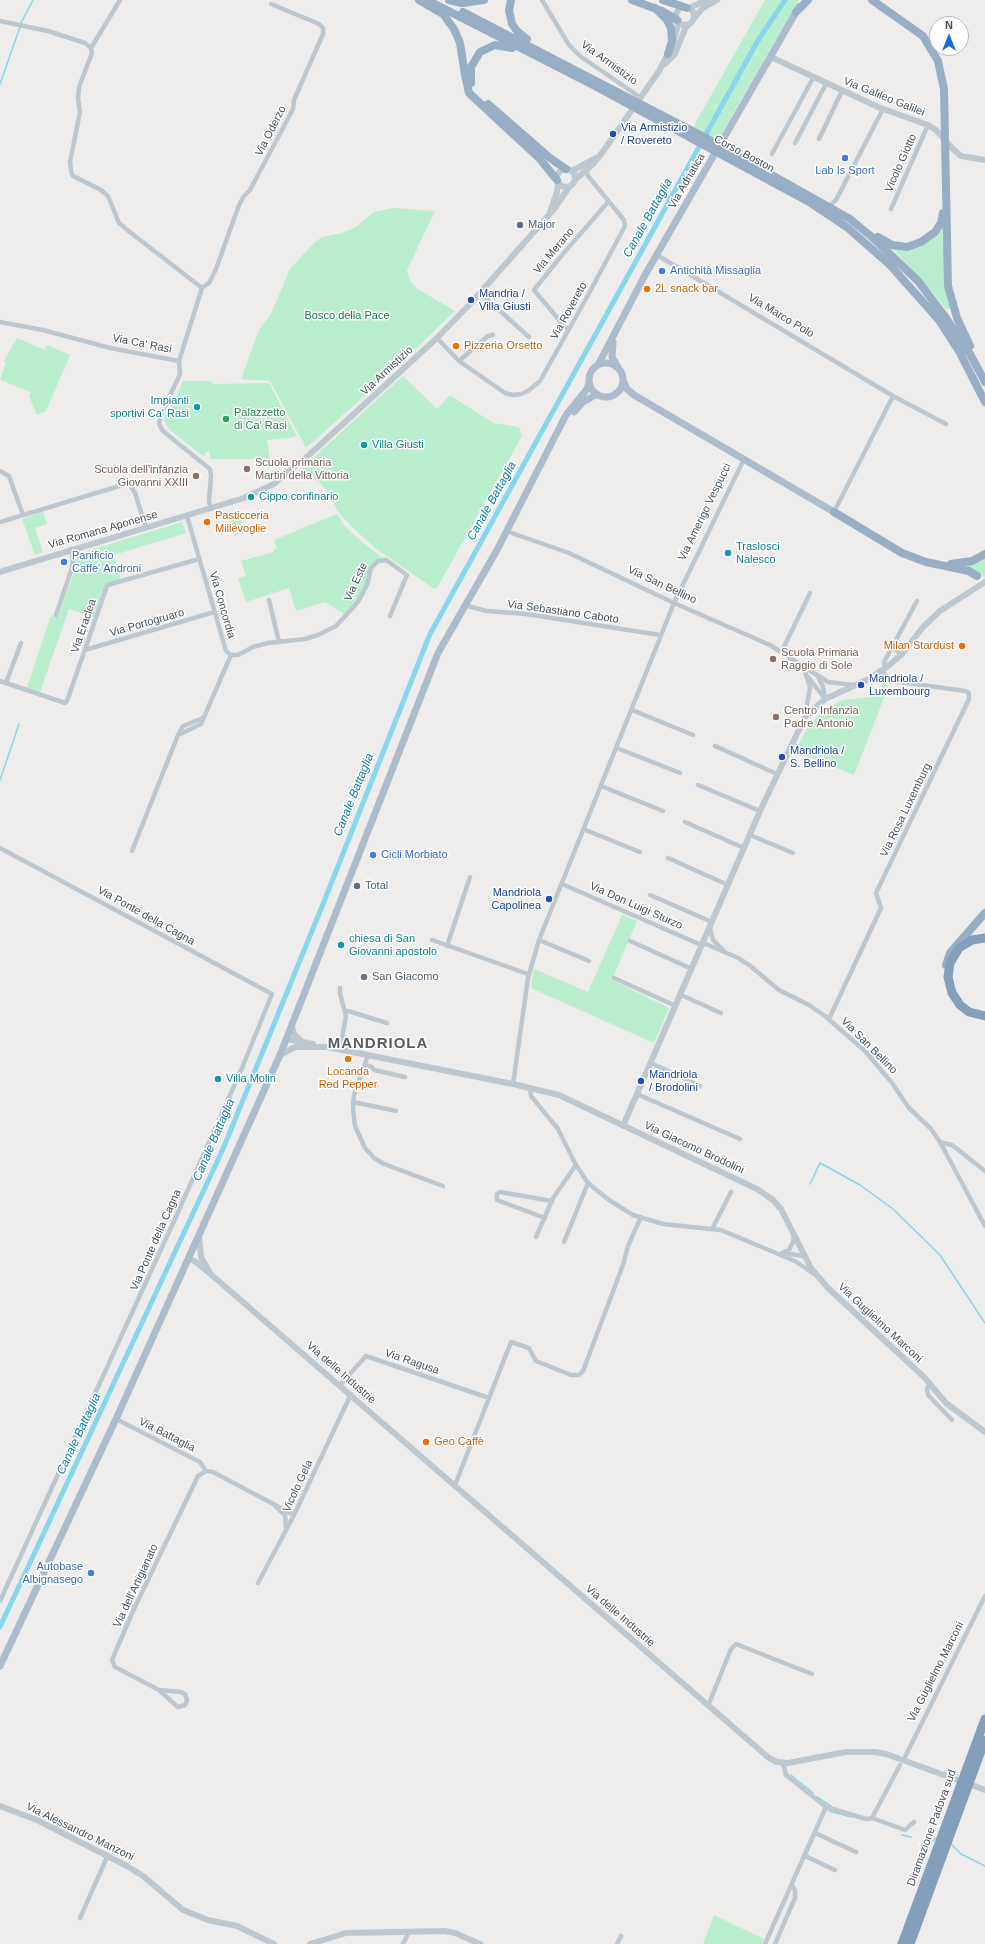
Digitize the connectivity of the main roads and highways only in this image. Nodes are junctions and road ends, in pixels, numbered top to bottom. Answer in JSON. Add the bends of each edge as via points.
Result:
{"nodes":[{"id":1,"x":419,"y":0,"type":"edge"},
{"id":2,"x":427,"y":0,"type":"edge"},
{"id":3,"x":439,"y":0,"type":"edge"},
{"id":4,"x":449,"y":0,"type":"edge"},
{"id":5,"x":484,"y":0,"type":"edge"},
{"id":6,"x":511,"y":0,"type":"edge"},
{"id":7,"x":632,"y":0,"type":"edge"},
{"id":8,"x":663,"y":0,"type":"edge"},
{"id":9,"x":803,"y":0,"type":"edge"},
{"id":10,"x":808,"y":0,"type":"edge"},
{"id":11,"x":872,"y":0,"type":"edge"},
{"id":12,"x":655,"y":8,"type":"junction"},
{"id":13,"x":688,"y":8,"type":"road end"},
{"id":14,"x":796,"y":12,"type":"junction"},
{"id":15,"x":678,"y":21,"type":"road end"},
{"id":16,"x":668,"y":54,"type":"road end"},
{"id":17,"x":545,"y":60,"type":"junction"},
{"id":18,"x":565,"y":63,"type":"junction"},
{"id":19,"x":595,"y":82,"type":"junction"},
{"id":20,"x":569,"y":170,"type":"road end"},
{"id":21,"x":558,"y":181,"type":"road end"},
{"id":22,"x":946,"y":203,"type":"junction"},
{"id":23,"x":850,"y":219,"type":"junction"},
{"id":24,"x":615,"y":333,"type":"junction"},
{"id":25,"x":598,"y":365,"type":"junction"},
{"id":26,"x":619,"y":369,"type":"junction"},
{"id":27,"x":985,"y":375,"type":"edge"},
{"id":28,"x":623,"y":380,"type":"junction"},
{"id":29,"x":985,"y":382,"type":"edge"},
{"id":30,"x":589,"y":383,"type":"junction"},
{"id":31,"x":616,"y":393,"type":"junction"},
{"id":32,"x":597,"y":394,"type":"junction"},
{"id":33,"x":634,"y":395,"type":"junction"},
{"id":34,"x":985,"y":402,"type":"edge"},
{"id":35,"x":561,"y":427,"type":"junction"},
{"id":36,"x":834,"y":512,"type":"joint"},
{"id":37,"x":851,"y":522,"type":"junction"},
{"id":38,"x":985,"y":554,"type":"edge"},
{"id":39,"x":977,"y":576,"type":"dead end"},
{"id":40,"x":985,"y":913,"type":"edge"},
{"id":41,"x":985,"y":938,"type":"edge"},
{"id":42,"x":985,"y":1016,"type":"edge"},
{"id":43,"x":985,"y":1020,"type":"edge"},
{"id":44,"x":0,"y":1666,"type":"edge"},
{"id":45,"x":985,"y":1719,"type":"edge"},
{"id":46,"x":985,"y":1740,"type":"edge"},
{"id":47,"x":902,"y":1944,"type":"edge"},
{"id":48,"x":910,"y":1944,"type":"edge"}],
"edges":[{"from":1,"to":21,"type":"highway","via":[[443,14],[454,29],[460,43],[469,93],[539,158]]},
{"from":2,"to":17,"type":"highway","name":"Corso Boston"},
{"from":3,"to":18,"type":"highway","name":"Corso Boston"},
{"from":4,"to":5,"type":"highway"},
{"from":6,"to":18,"type":"highway","via":[[509,15],[517,32]]},
{"from":7,"to":12,"type":"highway"},
{"from":8,"to":13,"type":"highway"},
{"from":9,"to":14,"type":"main road","name":"Via Adriatica"},
{"from":10,"to":14,"type":"highway"},
{"from":11,"to":22,"type":"highway","via":[[926,40],[938,61],[944,89]]},
{"from":12,"to":15,"type":"highway"},
{"from":12,"to":16,"type":"highway","via":[[671,28],[672,41]]},
{"from":14,"to":24,"type":"main road","name":"Via Adriatica","via":[[645,275]]},
{"from":17,"to":19,"type":"highway","name":"Corso Boston"},
{"from":17,"to":20,"type":"highway","via":[[509,46],[491,46],[474,59],[470,81],[476,93],[542,152]]},
{"from":18,"to":19,"type":"highway","name":"Corso Boston"},
{"from":19,"to":23,"type":"highway","name":"Corso Boston","via":[[704,136]]},
{"from":19,"to":34,"type":"highway","name":"Corso Boston","via":[[808,202],[848,228],[890,265],[939,320],[959,351]]},
{"from":22,"to":23,"type":"highway","via":[[941,223],[935,232],[921,242],[907,247],[883,241]]},
{"from":22,"to":27,"type":"highway","via":[[950,298]]},
{"from":23,"to":29,"type":"highway","name":"Corso Boston","via":[[918,281],[970,354]]},
{"from":24,"to":25,"type":"main road","name":"Via Adriatica"},
{"from":24,"to":26,"type":"main road","name":"Via Adriatica","via":[[612,357]]},
{"from":25,"to":26,"type":"main road","via":[[609,364]]},
{"from":25,"to":30,"type":"main road","via":[[591,372]]},
{"from":26,"to":28,"type":"main road"},
{"from":28,"to":31,"type":"main road"},
{"from":28,"to":33,"type":"main road","name":"Via Amerigo Vespucci","via":[[626,389]]},
{"from":30,"to":32,"type":"main road"},
{"from":30,"to":35,"type":"main road"},
{"from":31,"to":32,"type":"main road","via":[[607,397]]},
{"from":31,"to":33,"type":"main road","name":"Via Amerigo Vespucci"},
{"from":32,"to":35,"type":"main road","via":[[583,402]]},
{"from":33,"to":36,"type":"main road","name":"Via Amerigo Vespucci"},
{"from":35,"to":44,"type":"main road","via":[[447,634],[429,672],[280,1055],[116,1419]]},
{"from":36,"to":37,"type":"highway"},
{"from":37,"to":38,"type":"highway","via":[[904,550],[934,561],[963,564]]},
{"from":37,"to":39,"type":"highway","via":[[907,555],[968,571]]},
{"from":40,"to":43,"type":"highway","via":[[950,953],[944,974],[953,1002],[966,1014]]},
{"from":41,"to":42,"type":"highway","via":[[972,940],[959,948],[950,963],[948,977],[952,993],[960,1005],[969,1012]]},
{"from":45,"to":47,"type":"highway","name":"Diramazione Padova sud"},
{"from":46,"to":48,"type":"highway","name":"Diramazione Padova sud"}]}
